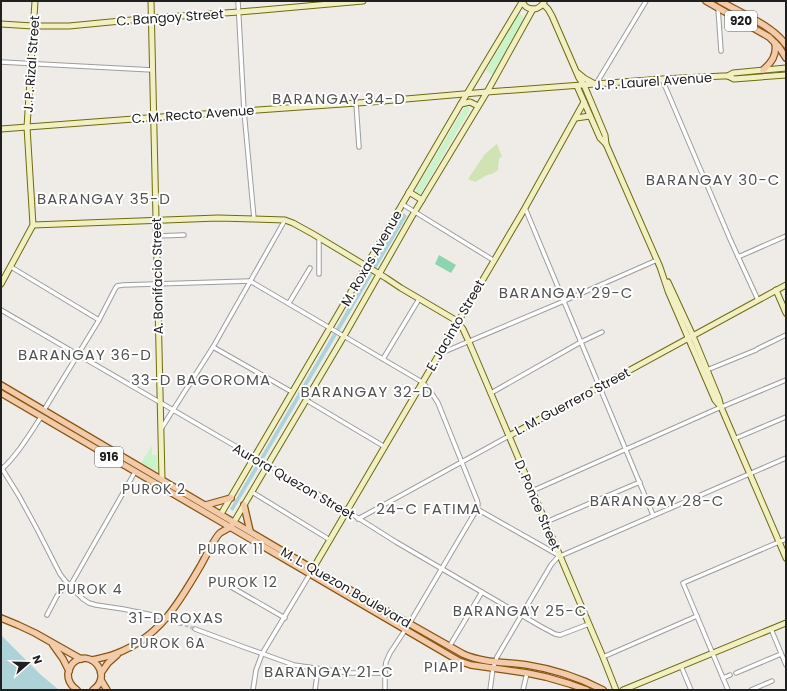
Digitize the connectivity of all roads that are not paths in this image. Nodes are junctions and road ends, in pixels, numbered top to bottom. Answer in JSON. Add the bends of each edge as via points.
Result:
{"nodes":[{"id":1,"x":35,"y":1,"type":"edge"},
{"id":2,"x":151,"y":1,"type":"edge"},
{"id":3,"x":238,"y":1,"type":"edge"},
{"id":4,"x":363,"y":1,"type":"edge"},
{"id":5,"x":522,"y":1,"type":"edge"},
{"id":6,"x":706,"y":1,"type":"edge"},
{"id":7,"x":720,"y":1,"type":"edge"},
{"id":8,"x":544,"y":2,"type":"edge"},
{"id":9,"x":647,"y":2,"type":"edge"},
{"id":10,"x":718,"y":8,"type":"junction"},
{"id":11,"x":533,"y":10,"type":"junction"},
{"id":12,"x":238,"y":12,"type":"junction"},
{"id":13,"x":152,"y":18,"type":"junction"},
{"id":14,"x":1,"y":24,"type":"edge"},
{"id":15,"x":764,"y":25,"type":"junction"},
{"id":16,"x":33,"y":26,"type":"junction"},
{"id":17,"x":760,"y":31,"type":"junction"},
{"id":18,"x":775,"y":42,"type":"junction"},
{"id":19,"x":786,"y":46,"type":"edge"},
{"id":20,"x":721,"y":51,"type":"dead end"},
{"id":21,"x":786,"y":58,"type":"edge"},
{"id":22,"x":1,"y":62,"type":"edge"},
{"id":23,"x":30,"y":63,"type":"junction"},
{"id":24,"x":786,"y":68,"type":"edge"},
{"id":25,"x":153,"y":70,"type":"junction"},
{"id":26,"x":763,"y":70,"type":"junction"},
{"id":27,"x":576,"y":72,"type":"junction"},
{"id":28,"x":786,"y":75,"type":"edge"},
{"id":29,"x":728,"y":76,"type":"junction"},
{"id":30,"x":579,"y":78,"type":"junction"},
{"id":31,"x":662,"y":79,"type":"junction"},
{"id":32,"x":594,"y":84,"type":"junction"},
{"id":33,"x":584,"y":85,"type":"junction"},
{"id":34,"x":577,"y":86,"type":"junction"},
{"id":35,"x":487,"y":92,"type":"junction"},
{"id":36,"x":467,"y":94,"type":"junction"},
{"id":37,"x":588,"y":96,"type":"junction"},
{"id":38,"x":584,"y":102,"type":"junction"},
{"id":39,"x":356,"y":103,"type":"junction"},
{"id":40,"x":461,"y":104,"type":"junction"},
{"id":41,"x":478,"y":106,"type":"junction"},
{"id":42,"x":244,"y":111,"type":"junction"},
{"id":43,"x":590,"y":116,"type":"junction"},
{"id":44,"x":154,"y":117,"type":"junction"},
{"id":45,"x":576,"y":118,"type":"junction"},
{"id":46,"x":27,"y":127,"type":"junction"},
{"id":47,"x":1,"y":129,"type":"edge"},
{"id":48,"x":606,"y":144,"type":"junction"},
{"id":49,"x":359,"y":147,"type":"dead end"},
{"id":50,"x":409,"y":192,"type":"junction"},
{"id":51,"x":422,"y":200,"type":"junction"},
{"id":52,"x":402,"y":204,"type":"junction"},
{"id":53,"x":525,"y":208,"type":"junction"},
{"id":54,"x":414,"y":212,"type":"junction"},
{"id":55,"x":254,"y":219,"type":"junction"},
{"id":56,"x":285,"y":220,"type":"junction"},
{"id":57,"x":156,"y":221,"type":"junction"},
{"id":58,"x":33,"y":225,"type":"junction"},
{"id":59,"x":184,"y":235,"type":"dead end"},
{"id":60,"x":156,"y":236,"type":"junction"},
{"id":61,"x":786,"y":236,"type":"edge"},
{"id":62,"x":319,"y":238,"type":"junction"},
{"id":63,"x":738,"y":257,"type":"junction"},
{"id":64,"x":493,"y":260,"type":"junction"},
{"id":65,"x":657,"y":260,"type":"junction"},
{"id":66,"x":366,"y":266,"type":"junction"},
{"id":67,"x":11,"y":267,"type":"junction"},
{"id":68,"x":310,"y":268,"type":"dead end"},
{"id":69,"x":375,"y":272,"type":"junction"},
{"id":70,"x":319,"y":274,"type":"dead end"},
{"id":71,"x":250,"y":281,"type":"junction"},
{"id":72,"x":1,"y":284,"type":"edge"},
{"id":73,"x":157,"y":284,"type":"junction"},
{"id":74,"x":786,"y":285,"type":"edge"},
{"id":75,"x":776,"y":290,"type":"junction"},
{"id":76,"x":419,"y":299,"type":"junction"},
{"id":77,"x":758,"y":300,"type":"junction"},
{"id":78,"x":564,"y":301,"type":"junction"},
{"id":79,"x":289,"y":303,"type":"junction"},
{"id":80,"x":1,"y":310,"type":"edge"},
{"id":81,"x":786,"y":313,"type":"edge"},
{"id":82,"x":99,"y":320,"type":"junction"},
{"id":83,"x":458,"y":322,"type":"junction"},
{"id":84,"x":332,"y":329,"type":"junction"},
{"id":85,"x":602,"y":332,"type":"dead end"},
{"id":86,"x":786,"y":335,"type":"edge"},
{"id":87,"x":344,"y":336,"type":"junction"},
{"id":88,"x":690,"y":337,"type":"junction"},
{"id":89,"x":469,"y":342,"type":"junction"},
{"id":90,"x":581,"y":342,"type":"junction"},
{"id":91,"x":213,"y":347,"type":"junction"},
{"id":92,"x":78,"y":355,"type":"junction"},
{"id":93,"x":438,"y":355,"type":"junction"},
{"id":94,"x":383,"y":359,"type":"junction"},
{"id":95,"x":707,"y":370,"type":"junction"},
{"id":96,"x":786,"y":380,"type":"edge"},
{"id":97,"x":422,"y":382,"type":"junction"},
{"id":98,"x":1,"y":385,"type":"edge"},
{"id":99,"x":600,"y":386,"type":"junction"},
{"id":100,"x":292,"y":392,"type":"junction"},
{"id":101,"x":1,"y":393,"type":"edge"},
{"id":102,"x":491,"y":393,"type":"junction"},
{"id":103,"x":306,"y":400,"type":"junction"},
{"id":104,"x":160,"y":402,"type":"junction"},
{"id":105,"x":721,"y":407,"type":"junction"},
{"id":106,"x":44,"y":410,"type":"junction"},
{"id":107,"x":173,"y":410,"type":"junction"},
{"id":108,"x":41,"y":417,"type":"junction"},
{"id":109,"x":786,"y":417,"type":"edge"},
{"id":110,"x":161,"y":430,"type":"junction"},
{"id":111,"x":509,"y":436,"type":"junction"},
{"id":112,"x":734,"y":439,"type":"junction"},
{"id":113,"x":384,"y":447,"type":"junction"},
{"id":114,"x":626,"y":450,"type":"junction"},
{"id":115,"x":254,"y":458,"type":"junction"},
{"id":116,"x":786,"y":458,"type":"edge"},
{"id":117,"x":462,"y":462,"type":"junction"},
{"id":118,"x":267,"y":466,"type":"junction"},
{"id":119,"x":2,"y":468,"type":"edge"},
{"id":120,"x":135,"y":472,"type":"junction"},
{"id":121,"x":750,"y":474,"type":"junction"},
{"id":122,"x":162,"y":479,"type":"junction"},
{"id":123,"x":640,"y":482,"type":"junction"},
{"id":124,"x":532,"y":490,"type":"junction"},
{"id":125,"x":252,"y":492,"type":"junction"},
{"id":126,"x":230,"y":498,"type":"junction"},
{"id":127,"x":206,"y":505,"type":"junction"},
{"id":128,"x":244,"y":505,"type":"junction"},
{"id":129,"x":477,"y":509,"type":"junction"},
{"id":130,"x":347,"y":511,"type":"junction"},
{"id":131,"x":221,"y":514,"type":"junction"},
{"id":132,"x":653,"y":515,"type":"junction"},
{"id":133,"x":358,"y":518,"type":"junction"},
{"id":134,"x":218,"y":520,"type":"junction"},
{"id":135,"x":546,"y":522,"type":"junction"},
{"id":136,"x":232,"y":524,"type":"junction"},
{"id":137,"x":250,"y":531,"type":"junction"},
{"id":138,"x":219,"y":534,"type":"junction"},
{"id":139,"x":786,"y":539,"type":"edge"},
{"id":140,"x":330,"y":540,"type":"junction"},
{"id":141,"x":779,"y":542,"type":"junction"},
{"id":142,"x":560,"y":556,"type":"junction"},
{"id":143,"x":786,"y":558,"type":"edge"},
{"id":144,"x":442,"y":568,"type":"junction"},
{"id":145,"x":312,"y":571,"type":"junction"},
{"id":146,"x":69,"y":584,"type":"junction"},
{"id":147,"x":226,"y":584,"type":"dead end"},
{"id":148,"x":482,"y":592,"type":"junction"},
{"id":149,"x":47,"y":615,"type":"dead end"},
{"id":150,"x":521,"y":615,"type":"junction"},
{"id":151,"x":697,"y":616,"type":"junction"},
{"id":152,"x":1,"y":618,"type":"edge"},
{"id":153,"x":167,"y":618,"type":"junction"},
{"id":154,"x":285,"y":618,"type":"junction"},
{"id":155,"x":786,"y":622,"type":"edge"},
{"id":156,"x":180,"y":623,"type":"tunnel mouth"},
{"id":157,"x":409,"y":624,"type":"junction"},
{"id":158,"x":589,"y":624,"type":"junction"},
{"id":159,"x":195,"y":629,"type":"tunnel mouth"},
{"id":160,"x":771,"y":629,"type":"junction"},
{"id":161,"x":406,"y":630,"type":"junction"},
{"id":162,"x":50,"y":642,"type":"junction"},
{"id":163,"x":449,"y":647,"type":"junction"},
{"id":164,"x":120,"y":652,"type":"junction"},
{"id":165,"x":262,"y":654,"type":"junction"},
{"id":166,"x":712,"y":654,"type":"junction"},
{"id":167,"x":781,"y":654,"type":"junction"},
{"id":168,"x":603,"y":657,"type":"junction"},
{"id":169,"x":81,"y":659,"type":"junction"},
{"id":170,"x":92,"y":660,"type":"junction"},
{"id":171,"x":494,"y":665,"type":"junction"},
{"id":172,"x":786,"y":665,"type":"edge"},
{"id":173,"x":681,"y":666,"type":"junction"},
{"id":174,"x":318,"y":669,"type":"junction"},
{"id":175,"x":69,"y":671,"type":"junction"},
{"id":176,"x":101,"y":673,"type":"junction"},
{"id":177,"x":385,"y":673,"type":"junction"},
{"id":178,"x":527,"y":673,"type":"junction"},
{"id":179,"x":736,"y":673,"type":"dead end"},
{"id":180,"x":730,"y":676,"type":"dead end"},
{"id":181,"x":723,"y":678,"type":"junction"},
{"id":182,"x":101,"y":680,"type":"junction"},
{"id":183,"x":772,"y":681,"type":"dead end"},
{"id":184,"x":570,"y":684,"type":"junction"},
{"id":185,"x":77,"y":690,"type":"edge"},
{"id":186,"x":93,"y":690,"type":"edge"},
{"id":187,"x":107,"y":690,"type":"edge"},
{"id":188,"x":253,"y":690,"type":"edge"},
{"id":189,"x":315,"y":690,"type":"edge"},
{"id":190,"x":385,"y":690,"type":"edge"},
{"id":191,"x":490,"y":690,"type":"edge"},
{"id":192,"x":523,"y":690,"type":"edge"},
{"id":193,"x":568,"y":690,"type":"edge"},
{"id":194,"x":587,"y":690,"type":"edge"},
{"id":195,"x":603,"y":690,"type":"edge"},
{"id":196,"x":616,"y":690,"type":"edge"},
{"id":197,"x":623,"y":690,"type":"edge"},
{"id":198,"x":691,"y":690,"type":"edge"},
{"id":199,"x":728,"y":690,"type":"edge"},
{"id":200,"x":751,"y":690,"type":"edge"}],
"edges":[{"from":1,"to":16,"type":"main road","name":"J. P. Rizal Street"},
{"from":2,"to":13,"type":"main road","name":"A. Bonifacio Street"},
{"from":3,"to":12,"type":"street"},
{"from":4,"to":12,"type":"main road","name":"C. Bangoy Street"},
{"from":5,"to":11,"type":"main road","via":[[526,7]]},
{"from":5,"to":36,"type":"main road","name":"M. Roxas Avenue"},
{"from":6,"to":10,"type":"main road","number":"920"},
{"from":7,"to":15,"type":"main road","number":"920"},
{"from":8,"to":11,"type":"main road"},
{"from":8,"to":27,"type":"main road"},
{"from":9,"to":32,"type":"street"},
{"from":10,"to":17,"type":"main road","number":"920"},
{"from":10,"to":20,"type":"street"},
{"from":11,"to":35,"type":"main road","name":"M. Roxas Avenue"},
{"from":12,"to":13,"type":"main road","name":"C. Bangoy Street"},
{"from":12,"to":42,"type":"street"},
{"from":13,"to":16,"type":"main road","name":"C. Bangoy Street","via":[[69,26]]},
{"from":13,"to":25,"type":"main road","name":"A. Bonifacio Street"},
{"from":14,"to":16,"type":"main road","name":"C. Bangoy Street"},
{"from":15,"to":17,"type":"main road"},
{"from":15,"to":19,"type":"main road","number":"920"},
{"from":16,"to":23,"type":"main road","name":"J. P. Rizal Street"},
{"from":17,"to":18,"type":"main road","number":"920"},
{"from":18,"to":21,"type":"main road","number":"920"},
{"from":18,"to":26,"type":"main road","via":[[774,58]]},
{"from":22,"to":23,"type":"street"},
{"from":23,"to":25,"type":"street"},
{"from":23,"to":46,"type":"main road","name":"J. P. Rizal Street"},
{"from":24,"to":26,"type":"main road","name":"J. P. Laurel Avenue"},
{"from":25,"to":44,"type":"main road","name":"A. Bonifacio Street"},
{"from":26,"to":29,"type":"main road","name":"J. P. Laurel Avenue","via":[[733,73]]},
{"from":27,"to":30,"type":"main road"},
{"from":27,"to":32,"type":"main road"},
{"from":28,"to":29,"type":"main road","name":"J. P. Laurel Avenue","via":[[734,79]]},
{"from":29,"to":31,"type":"main road","name":"J. P. Laurel Avenue"},
{"from":30,"to":33,"type":"main road"},
{"from":30,"to":34,"type":"main road"},
{"from":31,"to":32,"type":"main road","name":"J. P. Laurel Avenue"},
{"from":31,"to":63,"type":"street"},
{"from":32,"to":33,"type":"main road","name":"J. P. Laurel Avenue"},
{"from":32,"to":37,"type":"main road"},
{"from":33,"to":34,"type":"main road","name":"J. P. Laurel Avenue"},
{"from":33,"to":37,"type":"main road"},
{"from":34,"to":35,"type":"main road","name":"C. M. Recto Avenue"},
{"from":34,"to":38,"type":"main road"},
{"from":35,"to":36,"type":"main road","name":"C. M. Recto Avenue"},
{"from":35,"to":41,"type":"main road","name":"M. Roxas Avenue"},
{"from":36,"to":39,"type":"main road","name":"C. M. Recto Avenue"},
{"from":36,"to":40,"type":"main road","name":"M. Roxas Avenue"},
{"from":37,"to":48,"type":"main road","via":[[605,135]]},
{"from":38,"to":43,"type":"main road"},
{"from":38,"to":45,"type":"main road","name":"E. Jacinto Street"},
{"from":39,"to":42,"type":"main road","name":"C. M. Recto Avenue"},
{"from":39,"to":49,"type":"street"},
{"from":40,"to":41,"type":"main road","via":[[471,102]]},
{"from":40,"to":50,"type":"main road","name":"M. Roxas Avenue"},
{"from":41,"to":51,"type":"main road","name":"M. Roxas Avenue"},
{"from":42,"to":44,"type":"main road","name":"C. M. Recto Avenue"},
{"from":42,"to":55,"type":"street"},
{"from":43,"to":45,"type":"main road"},
{"from":43,"to":48,"type":"main road","via":[[600,138]]},
{"from":44,"to":46,"type":"main road","name":"C. M. Recto Avenue"},
{"from":44,"to":57,"type":"main road","name":"A. Bonifacio Street"},
{"from":45,"to":53,"type":"main road","name":"E. Jacinto Street"},
{"from":46,"to":47,"type":"main road","name":"C. M. Recto Avenue"},
{"from":46,"to":58,"type":"main road","name":"J. P. Rizal Street"},
{"from":48,"to":65,"type":"main road"},
{"from":50,"to":51,"type":"main road"},
{"from":50,"to":52,"type":"main road","name":"M. Roxas Avenue"},
{"from":51,"to":54,"type":"main road","name":"M. Roxas Avenue"},
{"from":52,"to":54,"type":"street"},
{"from":52,"to":66,"type":"main road","name":"M. Roxas Avenue"},
{"from":53,"to":64,"type":"main road","name":"E. Jacinto Street"},
{"from":53,"to":78,"type":"street"},
{"from":54,"to":64,"type":"street"},
{"from":54,"to":69,"type":"main road","name":"M. Roxas Avenue"},
{"from":55,"to":56,"type":"main road"},
{"from":55,"to":57,"type":"main road"},
{"from":56,"to":62,"type":"main road"},
{"from":56,"to":71,"type":"street"},
{"from":57,"to":58,"type":"main road"},
{"from":57,"to":60,"type":"main road","name":"A. Bonifacio Street"},
{"from":58,"to":67,"type":"main road"},
{"from":59,"to":60,"type":"street"},
{"from":60,"to":73,"type":"main road","name":"A. Bonifacio Street"},
{"from":61,"to":63,"type":"street"},
{"from":62,"to":66,"type":"main road"},
{"from":62,"to":70,"type":"street"},
{"from":63,"to":77,"type":"street"},
{"from":64,"to":83,"type":"main road","name":"E. Jacinto Street"},
{"from":65,"to":78,"type":"street"},
{"from":65,"to":88,"type":"main road"},
{"from":66,"to":69,"type":"main road"},
{"from":66,"to":84,"type":"main road","name":"M. Roxas Avenue"},
{"from":67,"to":72,"type":"main road"},
{"from":67,"to":82,"type":"street"},
{"from":68,"to":79,"type":"street"},
{"from":69,"to":76,"type":"main road"},
{"from":69,"to":87,"type":"main road","name":"M. Roxas Avenue"},
{"from":71,"to":73,"type":"street"},
{"from":71,"to":79,"type":"street"},
{"from":71,"to":91,"type":"street"},
{"from":73,"to":82,"type":"street","via":[[117,286]]},
{"from":73,"to":104,"type":"main road","name":"A. Bonifacio Street"},
{"from":74,"to":75,"type":"main road","name":"L. M. Guerrero Street"},
{"from":75,"to":77,"type":"main road","name":"L. M. Guerrero Street"},
{"from":75,"to":81,"type":"main road"},
{"from":76,"to":83,"type":"main road"},
{"from":76,"to":94,"type":"street"},
{"from":77,"to":88,"type":"main road","name":"L. M. Guerrero Street"},
{"from":78,"to":89,"type":"street"},
{"from":78,"to":90,"type":"street"},
{"from":79,"to":84,"type":"street"},
{"from":80,"to":92,"type":"street","name":"Aurora Quezon Street"},
{"from":82,"to":92,"type":"street"},
{"from":83,"to":89,"type":"main road","name":"D. Ponce Street"},
{"from":83,"to":93,"type":"main road","name":"E. Jacinto Street"},
{"from":84,"to":87,"type":"street"},
{"from":84,"to":100,"type":"main road","name":"M. Roxas Avenue"},
{"from":85,"to":90,"type":"street"},
{"from":86,"to":95,"type":"street"},
{"from":87,"to":94,"type":"street"},
{"from":87,"to":103,"type":"main road","name":"M. Roxas Avenue"},
{"from":88,"to":95,"type":"main road"},
{"from":88,"to":99,"type":"main road","name":"L. M. Guerrero Street"},
{"from":88,"to":105,"type":"main road","via":[[715,400]]},
{"from":89,"to":93,"type":"street"},
{"from":89,"to":102,"type":"main road","name":"D. Ponce Street"},
{"from":90,"to":99,"type":"street"},
{"from":90,"to":102,"type":"street"},
{"from":91,"to":100,"type":"street"},
{"from":91,"to":107,"type":"street"},
{"from":92,"to":104,"type":"street","name":"Aurora Quezon Street"},
{"from":92,"to":106,"type":"street"},
{"from":93,"to":97,"type":"main road","name":"E. Jacinto Street"},
{"from":94,"to":97,"type":"street"},
{"from":95,"to":105,"type":"main road"},
{"from":96,"to":105,"type":"street"},
{"from":97,"to":113,"type":"main road","name":"E. Jacinto Street"},
{"from":97,"to":117,"type":"street","via":[[438,403]]},
{"from":98,"to":106,"type":"main road","name":"M. L. Quezon Boulevard","number":"916"},
{"from":99,"to":111,"type":"main road","name":"L. M. Guerrero Street"},
{"from":99,"to":114,"type":"street"},
{"from":100,"to":115,"type":"main road","name":"M. Roxas Avenue"},
{"from":101,"to":108,"type":"main road","name":"M. L. Quezon Boulevard","number":"916"},
{"from":102,"to":111,"type":"main road","name":"D. Ponce Street"},
{"from":103,"to":113,"type":"street"},
{"from":103,"to":118,"type":"main road","name":"M. Roxas Avenue"},
{"from":104,"to":107,"type":"street","name":"Aurora Quezon Street"},
{"from":104,"to":110,"type":"main road","name":"A. Bonifacio Street"},
{"from":105,"to":112,"type":"main road"},
{"from":105,"to":114,"type":"street"},
{"from":106,"to":122,"type":"main road","name":"M. L. Quezon Boulevard","number":"916"},
{"from":107,"to":110,"type":"street"},
{"from":107,"to":115,"type":"street","name":"Aurora Quezon Street"},
{"from":108,"to":119,"type":"street","via":[[21,448]]},
{"from":108,"to":120,"type":"main road","name":"M. L. Quezon Boulevard","number":"916"},
{"from":109,"to":112,"type":"street"},
{"from":110,"to":122,"type":"main road","name":"A. Bonifacio Street"},
{"from":111,"to":117,"type":"street","name":"L. M. Guerrero Street"},
{"from":111,"to":124,"type":"main road","name":"D. Ponce Street"},
{"from":112,"to":121,"type":"main road"},
{"from":113,"to":130,"type":"main road","name":"E. Jacinto Street"},
{"from":114,"to":123,"type":"street"},
{"from":114,"to":124,"type":"street"},
{"from":115,"to":118,"type":"street","name":"Aurora Quezon Street"},
{"from":115,"to":126,"type":"main road","name":"M. Roxas Avenue"},
{"from":116,"to":121,"type":"street"},
{"from":117,"to":129,"type":"street","via":[[478,502]]},
{"from":117,"to":133,"type":"street","name":"L. M. Guerrero Street"},
{"from":118,"to":125,"type":"main road","name":"M. Roxas Avenue"},
{"from":118,"to":130,"type":"street","name":"Aurora Quezon Street"},
{"from":119,"to":146,"type":"street","via":[[60,574]]},
{"from":120,"to":134,"type":"main road","name":"M. L. Quezon Boulevard","number":"916"},
{"from":120,"to":146,"type":"street"},
{"from":121,"to":132,"type":"street"},
{"from":121,"to":141,"type":"main road"},
{"from":122,"to":127,"type":"main road","name":"M. L. Quezon Boulevard","number":"916"},
{"from":123,"to":132,"type":"street"},
{"from":123,"to":135,"type":"street"},
{"from":124,"to":135,"type":"main road","name":"D. Ponce Street"},
{"from":125,"to":128,"type":"main road","name":"M. Roxas Avenue"},
{"from":125,"to":140,"type":"street"},
{"from":126,"to":127,"type":"main road"},
{"from":126,"to":131,"type":"main road","name":"M. Roxas Avenue"},
{"from":127,"to":131,"type":"main road","name":"M. L. Quezon Boulevard","number":"916"},
{"from":128,"to":136,"type":"main road","name":"M. Roxas Avenue"},
{"from":128,"to":137,"type":"main road"},
{"from":129,"to":142,"type":"street"},
{"from":129,"to":144,"type":"street"},
{"from":130,"to":133,"type":"street","name":"Aurora Quezon Street"},
{"from":130,"to":140,"type":"main road","name":"E. Jacinto Street"},
{"from":131,"to":134,"type":"main road"},
{"from":131,"to":136,"type":"main road","name":"M. L. Quezon Boulevard","number":"916"},
{"from":132,"to":142,"type":"street"},
{"from":133,"to":144,"type":"street","name":"Aurora Quezon Street"},
{"from":134,"to":136,"type":"main road","name":"M. L. Quezon Boulevard","number":"916"},
{"from":134,"to":138,"type":"main road"},
{"from":135,"to":142,"type":"main road","name":"D. Ponce Street"},
{"from":136,"to":137,"type":"main road","name":"M. L. Quezon Boulevard","number":"916"},
{"from":136,"to":138,"type":"main road"},
{"from":136,"to":145,"type":"main road","name":"M. L. Quezon Boulevard","number":"916"},
{"from":137,"to":145,"type":"main road","name":"M. L. Quezon Boulevard","number":"916"},
{"from":138,"to":153,"type":"main road","via":[[185,593]]},
{"from":139,"to":141,"type":"street"},
{"from":140,"to":145,"type":"main road","name":"E. Jacinto Street"},
{"from":141,"to":143,"type":"main road"},
{"from":141,"to":151,"type":"street","via":[[683,583]]},
{"from":142,"to":150,"type":"street","via":[[551,565]]},
{"from":142,"to":158,"type":"main road","name":"D. Ponce Street"},
{"from":144,"to":148,"type":"street","name":"Aurora Quezon Street"},
{"from":144,"to":157,"type":"street"},
{"from":145,"to":154,"type":"street"},
{"from":145,"to":157,"type":"main road","name":"M. L. Quezon Boulevard","number":"916"},
{"from":145,"to":161,"type":"main road","name":"M. L. Quezon Boulevard","number":"916"},
{"from":146,"to":149,"type":"street","via":[[57,596]]},
{"from":146,"to":153,"type":"street","via":[[89,603]]},
{"from":147,"to":154,"type":"street"},
{"from":148,"to":150,"type":"street","name":"Aurora Quezon Street"},
{"from":148,"to":163,"type":"street"},
{"from":150,"to":158,"type":"street","name":"Aurora Quezon Street","via":[[558,635]]},
{"from":150,"to":171,"type":"street"},
{"from":151,"to":166,"type":"street"},
{"from":151,"to":168,"type":"street"},
{"from":152,"to":162,"type":"main road"},
{"from":153,"to":156,"type":"street"},
{"from":153,"to":164,"type":"main road","via":[[145,638]]},
{"from":154,"to":165,"type":"street"},
{"from":155,"to":160,"type":"main road"},
{"from":157,"to":161,"type":"street"},
{"from":157,"to":163,"type":"main road","name":"M. L. Quezon Boulevard","number":"916"},
{"from":158,"to":168,"type":"main road","name":"D. Ponce Street"},
{"from":159,"to":165,"type":"street"},
{"from":160,"to":166,"type":"main road"},
{"from":160,"to":167,"type":"street"},
{"from":161,"to":171,"type":"main road","name":"M. L. Quezon Boulevard","number":"916","via":[[459,661],[471,665]]},
{"from":161,"to":177,"type":"street","via":[[390,652]]},
{"from":162,"to":169,"type":"main road"},
{"from":162,"to":175,"type":"main road","via":[[61,655]]},
{"from":163,"to":171,"type":"main road","name":"M. L. Quezon Boulevard","number":"916"},
{"from":164,"to":170,"type":"main road"},
{"from":164,"to":176,"type":"main road"},
{"from":165,"to":174,"type":"street","via":[[294,665]]},
{"from":165,"to":188,"type":"street"},
{"from":166,"to":173,"type":"main road"},
{"from":166,"to":181,"type":"street"},
{"from":167,"to":172,"type":"street"},
{"from":167,"to":179,"type":"street"},
{"from":168,"to":196,"type":"main road","name":"D. Ponce Street"},
{"from":169,"to":170,"type":"main road"},
{"from":169,"to":175,"type":"main road","via":[[74,663]]},
{"from":170,"to":176,"type":"main road"},
{"from":171,"to":178,"type":"main road","name":"M. L. Quezon Boulevard","number":"916"},
{"from":171,"to":191,"type":"street"},
{"from":171,"to":195,"type":"main road","name":"M. L. Quezon Boulevard","number":"916","via":[[543,668]]},
{"from":173,"to":197,"type":"main road"},
{"from":173,"to":198,"type":"street"},
{"from":174,"to":177,"type":"street","via":[[349,673]]},
{"from":174,"to":189,"type":"street"},
{"from":175,"to":185,"type":"main road","via":[[69,680]]},
{"from":176,"to":182,"type":"main road"},
{"from":177,"to":190,"type":"street"},
{"from":178,"to":184,"type":"main road","name":"M. L. Quezon Boulevard","number":"916"},
{"from":178,"to":192,"type":"street"},
{"from":180,"to":181,"type":"street"},
{"from":181,"to":199,"type":"street"},
{"from":182,"to":186,"type":"main road"},
{"from":182,"to":187,"type":"main road"},
{"from":183,"to":200,"type":"street"},
{"from":184,"to":193,"type":"street"},
{"from":184,"to":194,"type":"main road","name":"M. L. Quezon Boulevard","number":"916"}]}
